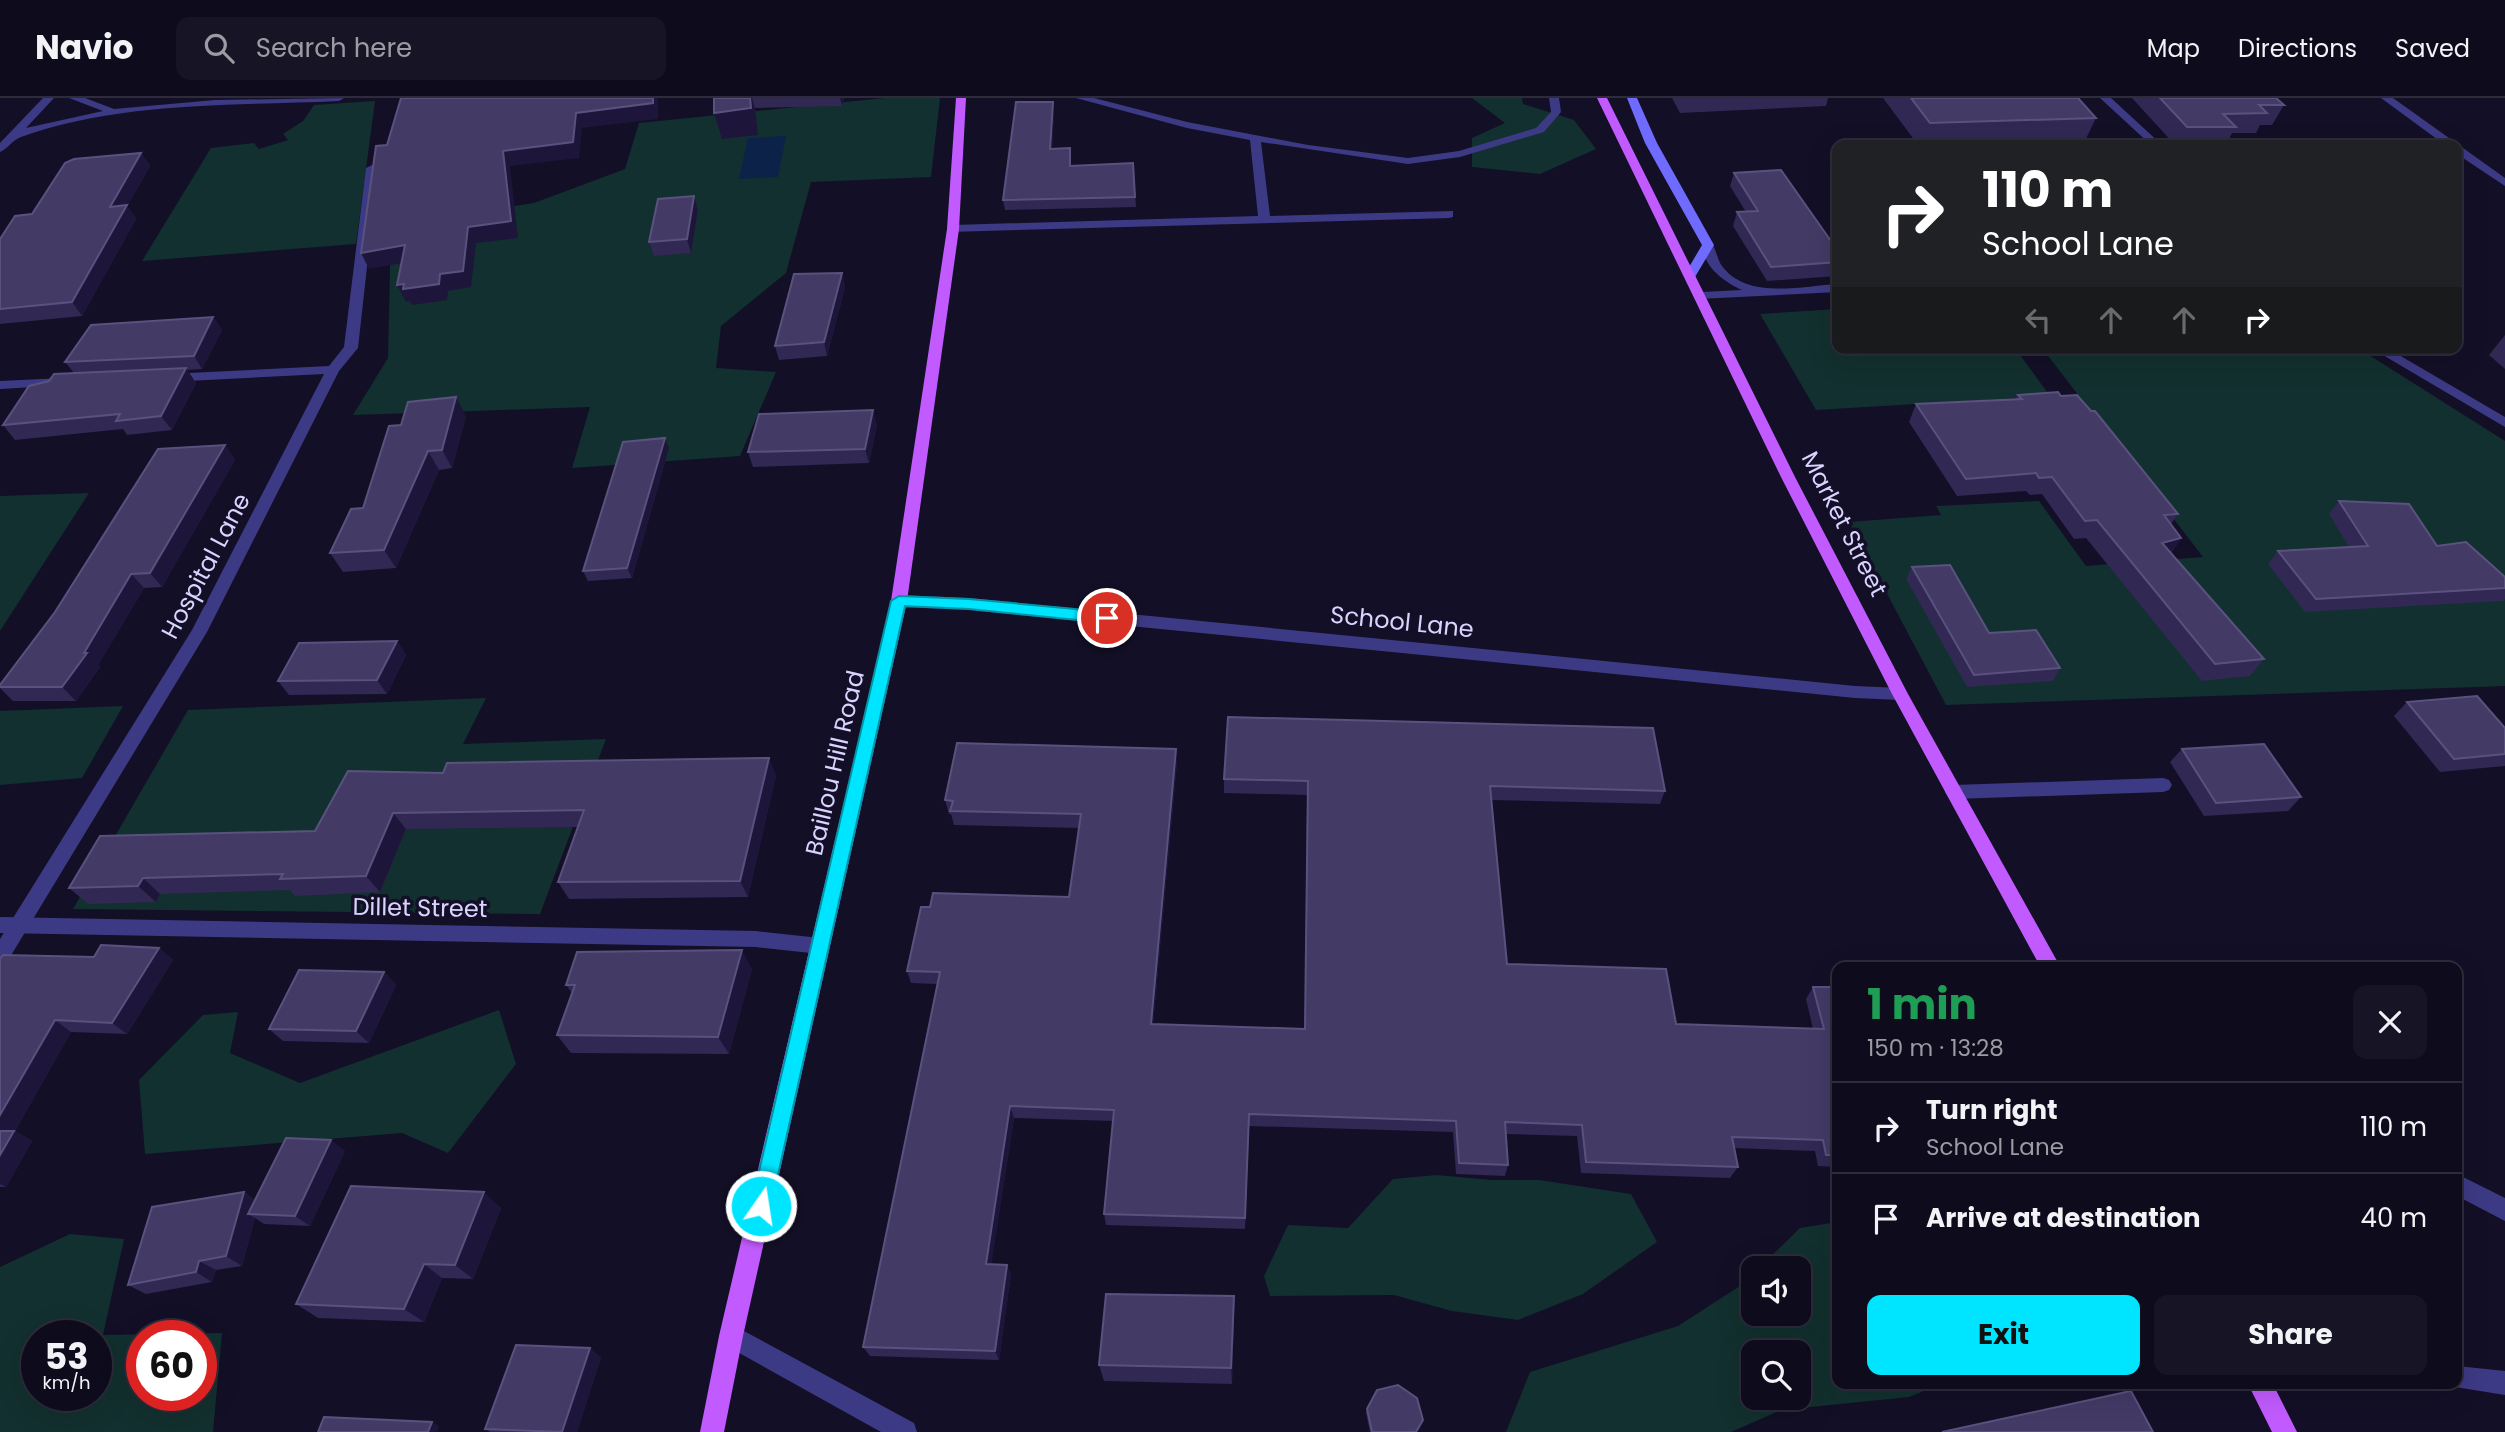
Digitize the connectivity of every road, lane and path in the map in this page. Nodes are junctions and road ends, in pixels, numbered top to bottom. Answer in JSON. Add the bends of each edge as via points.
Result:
{"nodes":[{"id":1,"x":49,"y":98,"type":"edge"},
{"id":2,"x":74,"y":98,"type":"edge"},
{"id":3,"x":340,"y":98,"type":"edge"},
{"id":4,"x":961,"y":98,"type":"edge"},
{"id":5,"x":1081,"y":98,"type":"edge"},
{"id":6,"x":1554,"y":98,"type":"edge"},
{"id":7,"x":1602,"y":98,"type":"edge"},
{"id":8,"x":1632,"y":98,"type":"edge"},
{"id":9,"x":2105,"y":98,"type":"edge"},
{"id":10,"x":2386,"y":98,"type":"edge"},
{"id":11,"x":119,"y":111,"type":"junction"},
{"id":12,"x":12,"y":136,"type":"junction"},
{"id":13,"x":1255,"y":138,"type":"junction"},
{"id":14,"x":2151,"y":140,"type":"edge"},
{"id":15,"x":2445,"y":140,"type":"edge"},
{"id":16,"x":0,"y":149,"type":"edge"},
{"id":17,"x":2462,"y":153,"type":"edge"},
{"id":18,"x":372,"y":168,"type":"edge"},
{"id":19,"x":2505,"y":183,"type":"edge"},
{"id":20,"x":1449,"y":214,"type":"dead end"},
{"id":21,"x":1265,"y":221,"type":"junction"},
{"id":22,"x":953,"y":229,"type":"junction"},
{"id":23,"x":1708,"y":246,"type":"junction"},
{"id":24,"x":1691,"y":274,"type":"junction"},
{"id":25,"x":1832,"y":288,"type":"edge"},
{"id":26,"x":1770,"y":293,"type":"junction"},
{"id":27,"x":1702,"y":296,"type":"junction"},
{"id":28,"x":2387,"y":354,"type":"edge"},
{"id":29,"x":333,"y":370,"type":"junction"},
{"id":30,"x":152,"y":378,"type":"edge"},
{"id":31,"x":83,"y":382,"type":"edge"},
{"id":32,"x":0,"y":385,"type":"edge"},
{"id":33,"x":2505,"y":423,"type":"edge"},
{"id":34,"x":899,"y":601,"type":"junction"},
{"id":35,"x":1900,"y":694,"type":"junction"},
{"id":36,"x":2162,"y":785,"type":"dead end"},
{"id":37,"x":1954,"y":792,"type":"junction"},
{"id":38,"x":9,"y":924,"type":"edge"},
{"id":39,"x":820,"y":946,"type":"junction"},
{"id":40,"x":0,"y":956,"type":"edge"},
{"id":41,"x":2048,"y":962,"type":"edge"},
{"id":42,"x":2462,"y":1188,"type":"edge"},
{"id":43,"x":2505,"y":1210,"type":"edge"},
{"id":44,"x":731,"y":1336,"type":"junction"},
{"id":45,"x":2462,"y":1378,"type":"edge"},
{"id":46,"x":2505,"y":1383,"type":"edge"},
{"id":47,"x":2263,"y":1389,"type":"edge"},
{"id":48,"x":712,"y":1432,"type":"edge"},
{"id":49,"x":905,"y":1432,"type":"edge"},
{"id":50,"x":2285,"y":1432,"type":"edge"}],
"edges":[{"from":1,"to":12,"type":"street"},
{"from":2,"to":11,"type":"street"},
{"from":3,"to":11,"type":"street"},
{"from":4,"to":22,"type":"main road","name":"Baillou Hill Road"},
{"from":5,"to":13,"type":"street"},
{"from":6,"to":13,"type":"street","via":[[1556,112],[1539,130],[1460,154],[1408,161]]},
{"from":7,"to":24,"type":"main road","name":"Market Street"},
{"from":8,"to":23,"type":"main road","via":[[1651,143]]},
{"from":9,"to":14,"type":"street"},
{"from":10,"to":15,"type":"street"},
{"from":11,"to":12,"type":"street","via":[[57,121]]},
{"from":12,"to":16,"type":"street"},
{"from":13,"to":21,"type":"street"},
{"from":17,"to":19,"type":"street"},
{"from":18,"to":29,"type":"street","name":"Hospital Lane","via":[[351,348]]},
{"from":20,"to":21,"type":"street"},
{"from":21,"to":22,"type":"street"},
{"from":22,"to":34,"type":"main road","name":"Baillou Hill Road"},
{"from":23,"to":24,"type":"main road"},
{"from":23,"to":26,"type":"street","via":[[1713,262],[1726,276]]},
{"from":24,"to":27,"type":"main road","name":"Market Street"},
{"from":25,"to":26,"type":"street"},
{"from":26,"to":27,"type":"street"},
{"from":27,"to":35,"type":"main road","name":"Market Street"},
{"from":28,"to":33,"type":"street"},
{"from":29,"to":30,"type":"street"},
{"from":29,"to":38,"type":"street","name":"Hospital Lane","via":[[199,632]]},
{"from":31,"to":32,"type":"street"},
{"from":34,"to":35,"type":"street","name":"School Lane"},
{"from":34,"to":39,"type":"main road","name":"Baillou Hill Road"},
{"from":35,"to":37,"type":"main road","name":"Market Street"},
{"from":36,"to":37,"type":"street"},
{"from":37,"to":41,"type":"main road","name":"Market Street"},
{"from":38,"to":39,"type":"street","name":"Dillet Street","via":[[755,939]]},
{"from":38,"to":40,"type":"street","name":"Hospital Lane"},
{"from":39,"to":44,"type":"main road","name":"Baillou Hill Road"},
{"from":42,"to":43,"type":"street"},
{"from":44,"to":48,"type":"main road","name":"Baillou Hill Road"},
{"from":44,"to":49,"type":"street"},
{"from":45,"to":46,"type":"street"},
{"from":47,"to":50,"type":"main road"}]}
